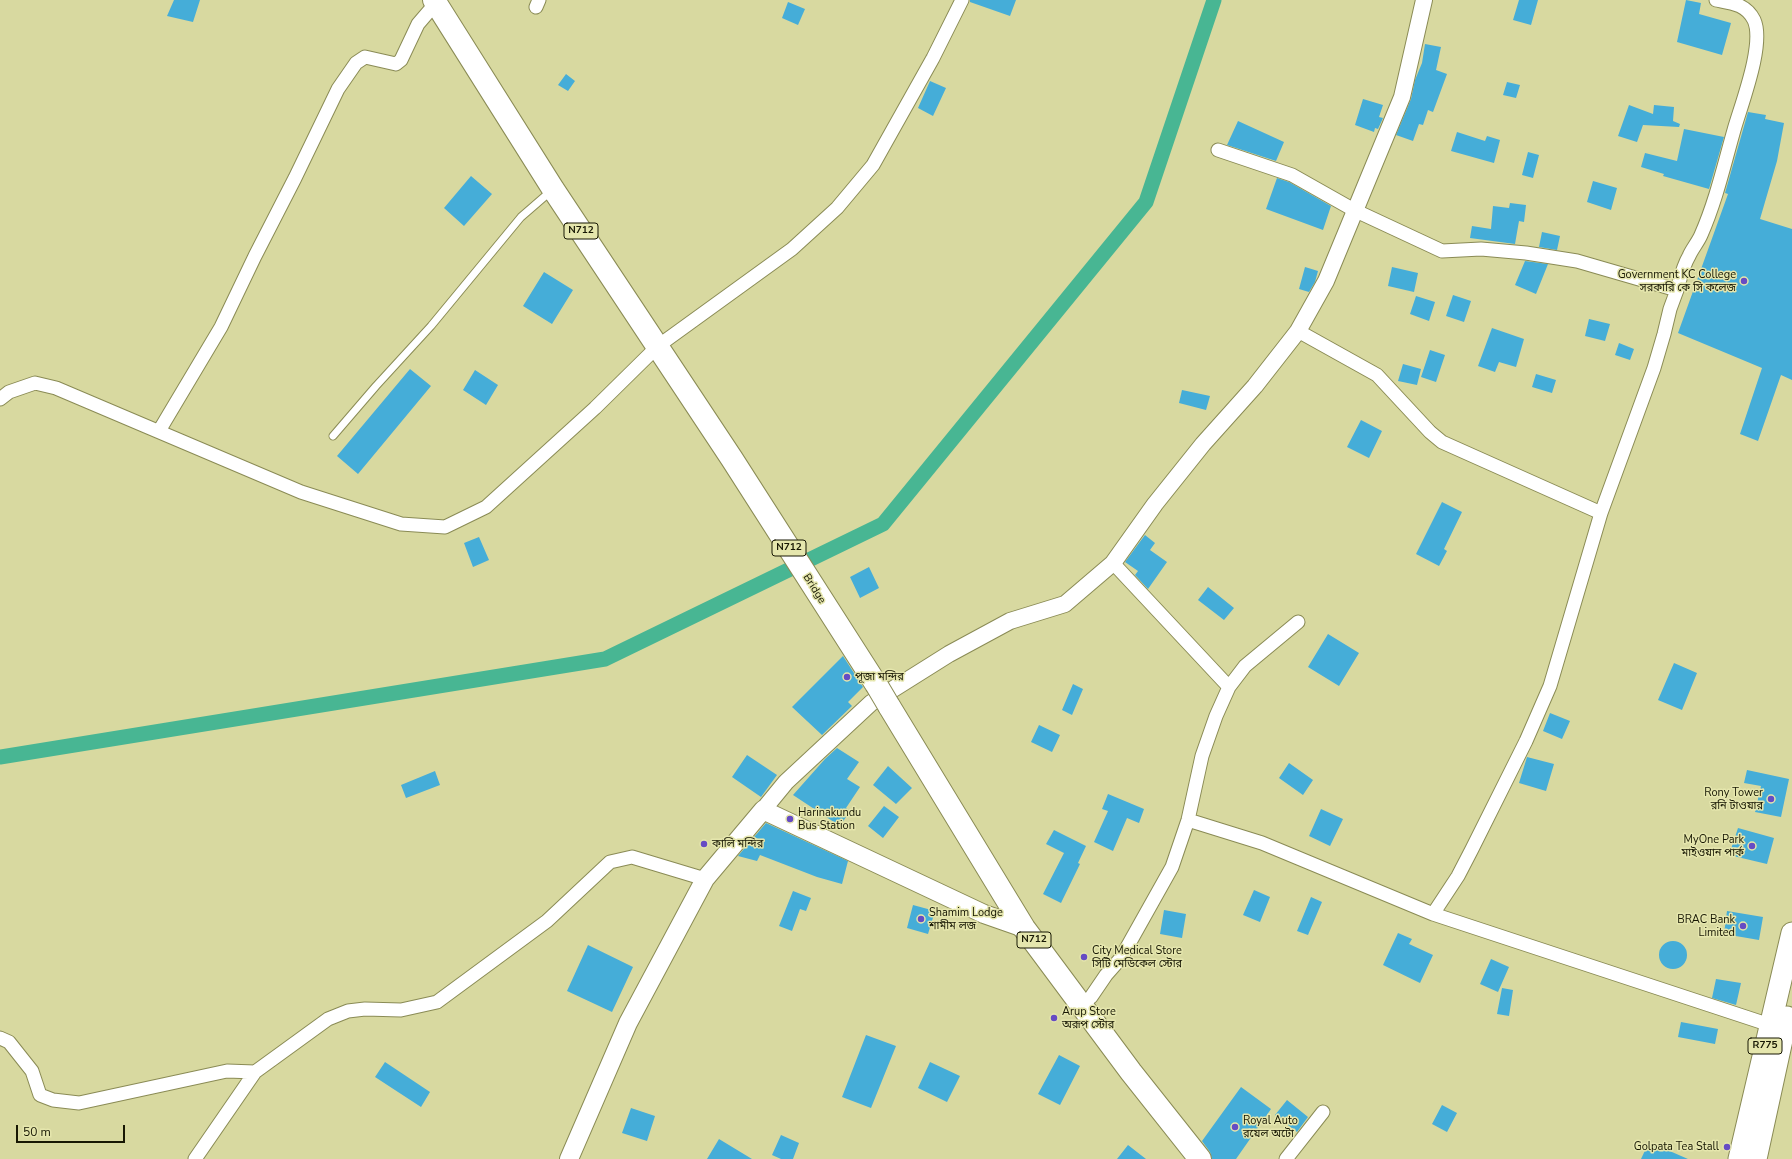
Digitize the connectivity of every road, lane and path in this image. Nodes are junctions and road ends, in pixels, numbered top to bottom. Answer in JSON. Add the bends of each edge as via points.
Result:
{"nodes":[{"id":1,"x":962,"y":0,"type":"edge"},
{"id":2,"x":1424,"y":0,"type":"edge"},
{"id":3,"x":1716,"y":0,"type":"edge"},
{"id":4,"x":435,"y":1,"type":"edge"},
{"id":5,"x":1218,"y":150,"type":"dead end"},
{"id":6,"x":552,"y":189,"type":"junction"},
{"id":7,"x":1354,"y":210,"type":"junction"},
{"id":8,"x":1677,"y":290,"type":"junction"},
{"id":9,"x":1298,"y":331,"type":"junction"},
{"id":10,"x":658,"y":346,"type":"junction"},
{"id":11,"x":0,"y":399,"type":"edge"},
{"id":12,"x":159,"y":431,"type":"junction"},
{"id":13,"x":333,"y":436,"type":"dead end"},
{"id":14,"x":1601,"y":513,"type":"junction"},
{"id":15,"x":1113,"y":563,"type":"junction"},
{"id":16,"x":1298,"y":622,"type":"dead end"},
{"id":17,"x":1229,"y":687,"type":"junction"},
{"id":18,"x":763,"y":810,"type":"junction"},
{"id":19,"x":1188,"y":820,"type":"junction"},
{"id":20,"x":704,"y":879,"type":"junction"},
{"id":21,"x":1433,"y":914,"type":"junction"},
{"id":22,"x":1024,"y":928,"type":"junction"},
{"id":23,"x":1792,"y":933,"type":"edge"},
{"id":24,"x":1792,"y":992,"type":"edge"},
{"id":25,"x":1082,"y":1005,"type":"junction"},
{"id":26,"x":1770,"y":1025,"type":"junction"},
{"id":27,"x":0,"y":1038,"type":"edge"},
{"id":28,"x":255,"y":1072,"type":"junction"},
{"id":29,"x":1323,"y":1112,"type":"dead end"},
{"id":30,"x":195,"y":1159,"type":"edge"},
{"id":31,"x":569,"y":1159,"type":"edge"},
{"id":32,"x":1200,"y":1159,"type":"edge"},
{"id":33,"x":1286,"y":1159,"type":"edge"},
{"id":34,"x":1739,"y":1159,"type":"edge"},
{"id":35,"x":1756,"y":1159,"type":"edge"}],
"edges":[{"from":1,"to":10,"type":"street","via":[[933,58],[873,165],[837,208],[792,249]]},
{"from":2,"to":7,"type":"street","via":[[1402,97]]},
{"from":3,"to":8,"type":"street","via":[[1736,3],[1747,10],[1755,21],[1757,43],[1747,91],[1723,170],[1701,235],[1688,257]]},
{"from":4,"to":6,"type":"highway","number":"N712"},
{"from":4,"to":12,"type":"street","via":[[418,24],[401,60],[396,64],[365,57],[356,63],[338,89],[221,327]]},
{"from":5,"to":7,"type":"street","via":[[1292,176]]},
{"from":6,"to":10,"type":"highway","number":"N712"},
{"from":6,"to":13,"type":"lane","via":[[521,217],[431,326]]},
{"from":7,"to":8,"type":"street","via":[[1442,251],[1481,249],[1577,260]]},
{"from":7,"to":9,"type":"street","via":[[1326,281]]},
{"from":8,"to":14,"type":"street","via":[[1654,368]]},
{"from":9,"to":14,"type":"street","via":[[1377,375],[1442,442]]},
{"from":9,"to":15,"type":"street","via":[[1155,504]]},
{"from":10,"to":12,"type":"street","via":[[595,408],[486,507],[445,527],[401,524],[300,492]]},
{"from":10,"to":22,"type":"highway","name":"Bridge","number":"N712","bridge":true,"via":[[876,684]]},
{"from":11,"to":12,"type":"street","via":[[9,392],[35,384],[56,388]]},
{"from":14,"to":21,"type":"street","via":[[1550,686],[1526,741],[1472,849]]},
{"from":15,"to":17,"type":"street"},
{"from":15,"to":18,"type":"street","via":[[1065,604],[1010,621],[949,654],[870,703],[786,782]]},
{"from":16,"to":17,"type":"street","via":[[1245,666]]},
{"from":17,"to":19,"type":"street","via":[[1202,756]]},
{"from":18,"to":20,"type":"main road"},
{"from":18,"to":22,"type":"main road","via":[[984,914]]},
{"from":19,"to":21,"type":"street","via":[[1262,843]]},
{"from":19,"to":25,"type":"street","via":[[1172,867],[1129,945]]},
{"from":20,"to":28,"type":"street","via":[[632,857],[610,862],[547,921],[437,1002],[401,1010],[348,1011],[328,1019]]},
{"from":20,"to":31,"type":"main road","via":[[628,1023]]},
{"from":21,"to":26,"type":"street"},
{"from":22,"to":25,"type":"highway","number":"N712"},
{"from":23,"to":26,"type":"main road","number":"R775"},
{"from":24,"to":35,"type":"main road","number":"R775"},
{"from":25,"to":32,"type":"highway","number":"N712"},
{"from":26,"to":34,"type":"main road","number":"R775"},
{"from":27,"to":28,"type":"street","via":[[9,1042],[32,1071],[40,1095],[53,1100],[79,1102],[227,1071]]},
{"from":28,"to":30,"type":"street"},
{"from":29,"to":33,"type":"street"}]}
